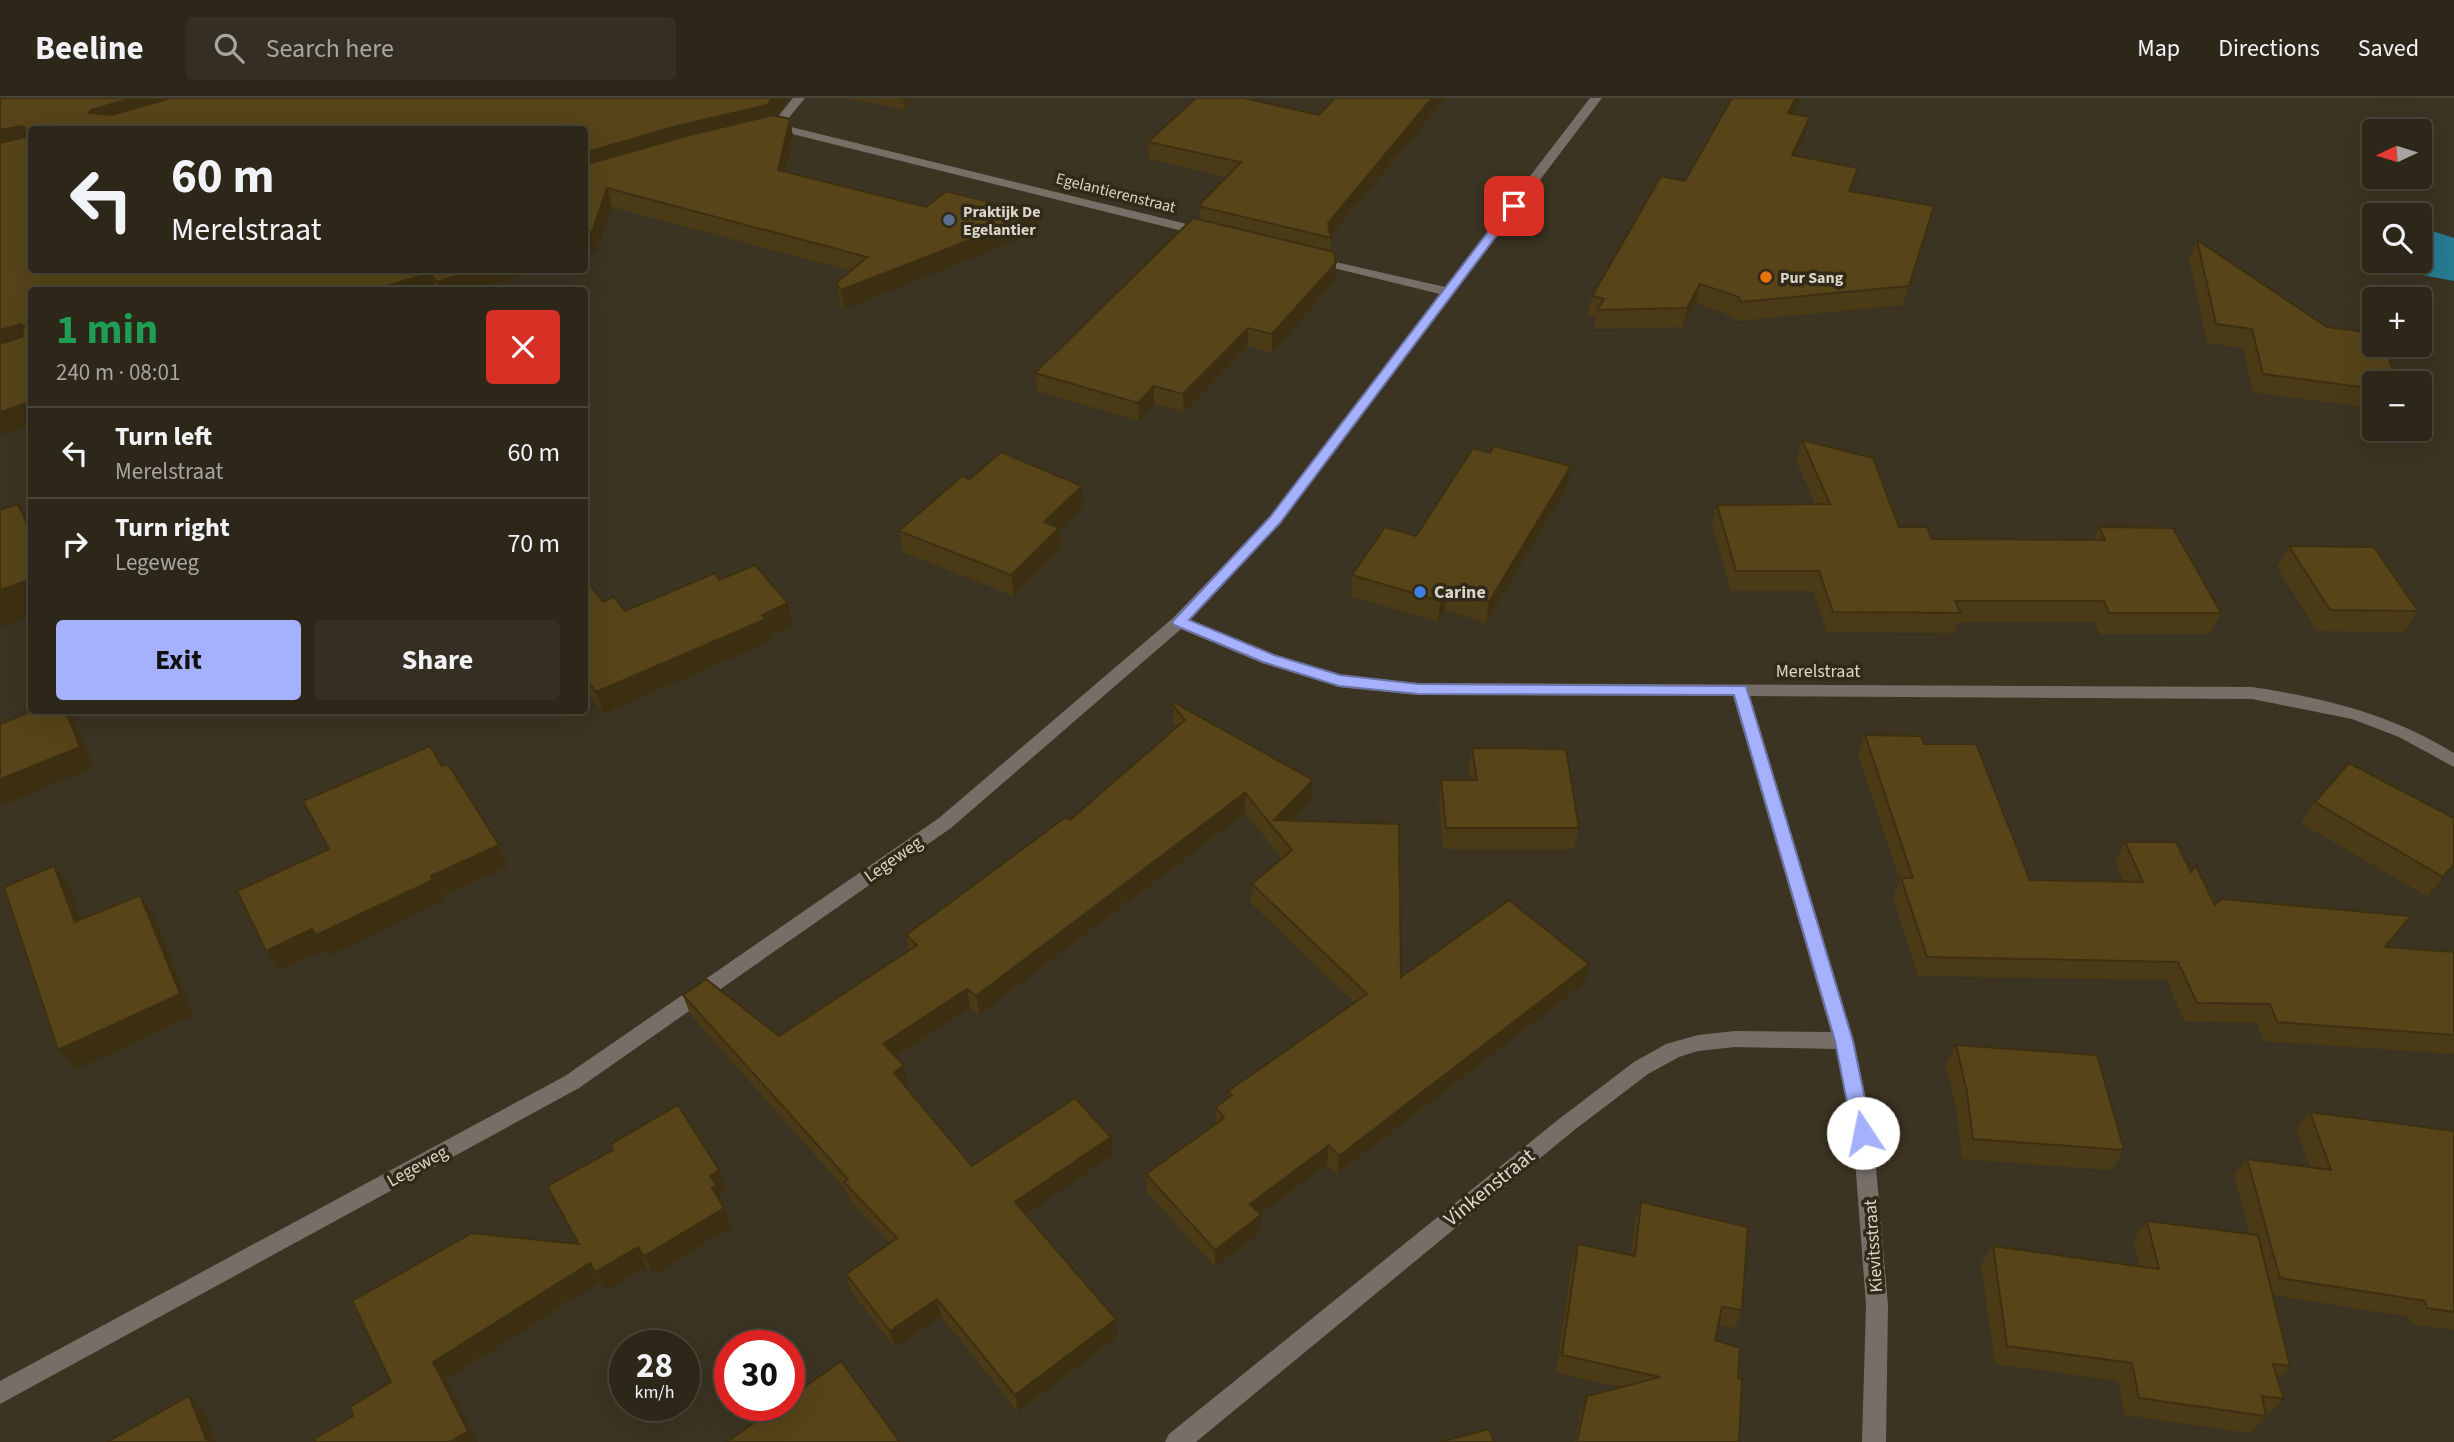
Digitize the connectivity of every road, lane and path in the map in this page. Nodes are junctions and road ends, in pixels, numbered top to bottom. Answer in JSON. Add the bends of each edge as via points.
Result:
{"nodes":[{"id":1,"x":799,"y":98,"type":"edge"},
{"id":2,"x":1596,"y":98,"type":"edge"},
{"id":3,"x":776,"y":127,"type":"junction"},
{"id":4,"x":750,"y":133,"type":"edge"},
{"id":5,"x":1220,"y":236,"type":"edge"},
{"id":6,"x":1301,"y":256,"type":"edge"},
{"id":7,"x":1448,"y":292,"type":"junction"},
{"id":8,"x":1179,"y":622,"type":"junction"},
{"id":9,"x":1740,"y":690,"type":"junction"},
{"id":10,"x":2454,"y":761,"type":"edge"},
{"id":11,"x":1844,"y":1041,"type":"junction"},
{"id":12,"x":0,"y":1393,"type":"edge"},
{"id":13,"x":1177,"y":1442,"type":"edge"},
{"id":14,"x":1874,"y":1442,"type":"edge"}],
"edges":[{"from":1,"to":3,"type":"street"},
{"from":2,"to":7,"type":"street","name":"Legeweg"},
{"from":3,"to":4,"type":"street","name":"Egelantierenstraat"},
{"from":3,"to":5,"type":"street","name":"Egelantierenstraat"},
{"from":6,"to":7,"type":"street"},
{"from":7,"to":8,"type":"street","name":"Legeweg","via":[[1275,520]]},
{"from":8,"to":9,"type":"street","name":"Merelstraat","via":[[1268,659],[1339,681],[1418,689]]},
{"from":8,"to":12,"type":"street","name":"Legeweg","via":[[945,823],[572,1082]]},
{"from":9,"to":10,"type":"street","name":"Merelstraat","via":[[2252,693],[2335,706],[2382,720]]},
{"from":9,"to":11,"type":"street","name":"Kievitsstraat"},
{"from":11,"to":13,"type":"street","name":"Vinkenstraat","via":[[1698,1043],[1673,1050],[1641,1068]]},
{"from":11,"to":14,"type":"street","name":"Kievitsstraat","via":[[1863,1133],[1870,1203],[1877,1305]]}]}
